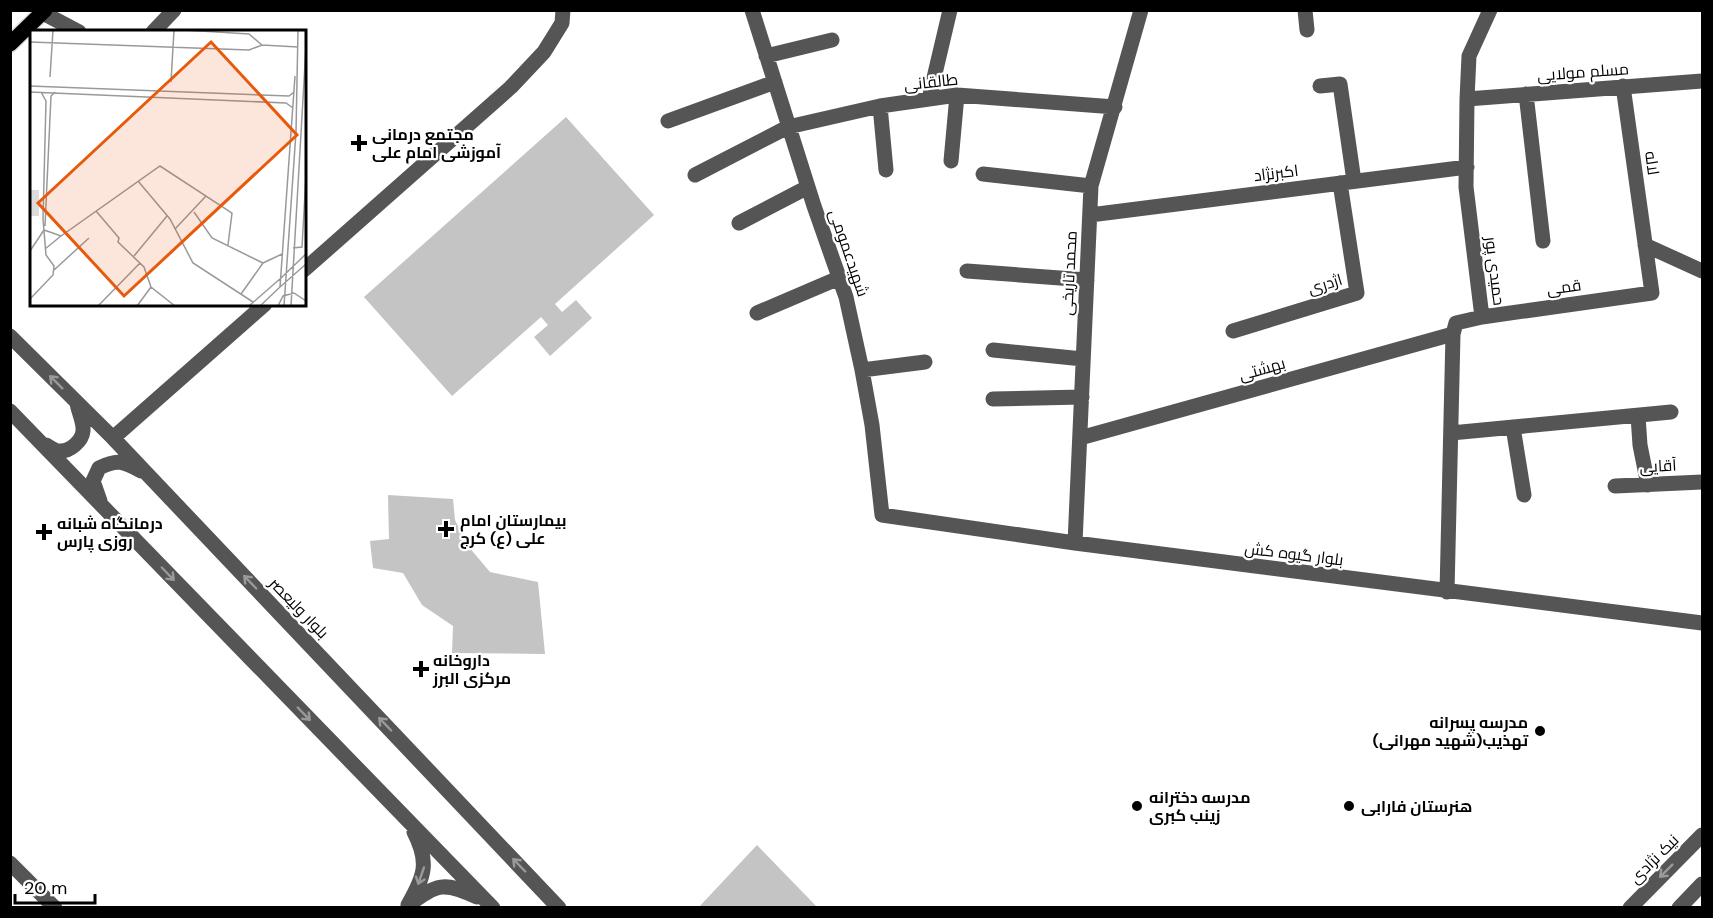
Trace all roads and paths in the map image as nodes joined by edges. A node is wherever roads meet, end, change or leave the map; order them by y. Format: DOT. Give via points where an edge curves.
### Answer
graph roads {
  1 [pos="174,10"];
  2 [pos="563,10"];
  3 [pos="752,10"];
  4 [pos="950,10"];
  5 [pos="1141,10"];
  6 [pos="1305,10"];
  7 [pos="1490,10"];
  8 [pos="44,12"];
  9 [pos="76,30"];
  10 [pos="155,30"];
  11 [pos="1307,30"];
  12 [pos="832,40"];
  13 [pos="10,44"];
  14 [pos="766,56"];
  15 [pos="1702,81"];
  16 [pos="775,82"];
  17 [pos="1320,86"];
  18 [pos="1623,86"];
  19 [pos="1526,94"];
  20 [pos="957,95"];
  21 [pos="929,99"];
  22 [pos="1467,99"];
  23 [pos="880,106"];
  24 [pos="1115,107"];
  25 [pos="668,121"];
  26 [pos="788,127"];
  27 [pos="951,161"];
  28 [pos="1467,167"];
  29 [pos="886,170"];
  30 [pos="983,174"];
  31 [pos="694,176"];
  32 [pos="1347,182"];
  33 [pos="1091,186"];
  34 [pos="807,187"];
  35 [pos="1090,215"];
  36 [pos="740,223"];
  37 [pos="1543,241"];
  38 [pos="1645,245"];
  39 [pos="306,268"];
  40 [pos="967,271"];
  41 [pos="1702,271"];
  42 [pos="839,278"];
  43 [pos="1087,280"];
  44 [pos="1652,293"];
  45 [pos="263,306"];
  46 [pos="757,313"];
  47 [pos="1482,316"];
  48 [pos="1233,331"];
  49 [pos="1453,334"];
  50 [pos="10,336"];
  51 [pos="993,350"];
  52 [pos="1083,359"];
  53 [pos="925,362"];
  54 [pos="862,370"];
  55 [pos="1082,397"];
  56 [pos="993,399"];
  57 [pos="76,402"];
  58 [pos="10,411"];
  59 [pos="1671,412"];
  60 [pos="1638,416"];
  61 [pos="1513,427"];
  62 [pos="1451,433"];
  63 [pos="113,438"];
  64 [pos="1080,438"];
  65 [pos="38,440"];
  66 [pos="148,475"];
  67 [pos="1702,482"];
  68 [pos="1648,485"];
  69 [pos="1616,486"];
  70 [pos="1524,495"];
  71 [pos="103,507"];
  72 [pos="882,515"];
  73 [pos="1075,543"];
  74 [pos="1447,592"];
  75 [pos="1702,623"];
  76 [pos="408,822"];
  77 [pos="1702,835"];
  78 [pos="10,862"];
  79 [pos="1702,884"];
  80 [pos="489,904"];
  81 [pos="406,906"];
  82 [pos="55,908"];
  83 [pos="559,908"];
  84 [pos="1630,908"];
  85 [pos="1679,908"];
  1 -- 10 [label="street"];
  2 -- 39 [label="street" via="562,23 544,52 511,87"];
  3 -- 14 [label="street, شهیدعمومی"];
  4 -- 21 [label="street"];
  5 -- 24 [label="street, محمد تاریخی"];
  6 -- 11 [label="street"];
  7 -- 22 [label="street, حمیدی پور" via="1469,56"];
  8 -- 9 [label="street"];
  8 -- 13 [label="main road"];
  12 -- 14 [label="street"];
  14 -- 16 [label="street, شهیدعمومی"];
  15 -- 18 [label="street, مسلم مولایی"];
  16 -- 25 [label="street"];
  16 -- 26 [label="street, شهیدعمومی"];
  17 -- 32 [label="street" via="1340,84"];
  18 -- 19 [label="street, مسلم مولایی"];
  18 -- 38 [label="street, لاله"];
  19 -- 22 [label="street, مسلم مولایی"];
  19 -- 37 [label="street"];
  20 -- 21 [label="street, طالقانی"];
  20 -- 24 [label="street, طالقانی"];
  20 -- 27 [label="street"];
  21 -- 23 [label="street, طالقانی"];
  22 -- 28 [label="street, حمیدی پور"];
  23 -- 26 [label="street, طالقانی"];
  23 -- 29 [label="street"];
  24 -- 33 [label="street, محمد تاریخی"];
  26 -- 31 [label="street, طالقانی"];
  26 -- 34 [label="street, شهیدعمومی"];
  28 -- 32 [label="street, اکبرنژاد"];
  28 -- 47 [label="street, حمیدی پور"];
  30 -- 33 [label="street"];
  32 -- 35 [label="street, اکبرنژاد"];
  32 -- 48 [label="street, اژدری" via="1357,293"];
  33 -- 35 [label="street, محمد تاریخی"];
  34 -- 36 [label="street"];
  34 -- 42 [label="street, شهیدعمومی"];
  35 -- 43 [label="street, محمد تاریخی"];
  38 -- 41 [label="street"];
  38 -- 44 [label="street, لاله"];
  40 -- 43 [label="street"];
  42 -- 46 [label="street"];
  42 -- 54 [label="street, شهیدعمومی"];
  43 -- 52 [label="street, محمد تاریخی"];
  44 -- 47 [label="street, قمی"];
  45 -- 63 [label="street"];
  47 -- 49 [label="street, حمیدی پور" via="1456,323"];
  49 -- 62 [label="street"];
  49 -- 64 [label="street, بهشتی"];
  57 -- 50 [label="street, بلوار ولیعصر, one-way"];
  51 -- 52 [label="street"];
  52 -- 55 [label="street, محمد تاریخی"];
  53 -- 54 [label="street"];
  54 -- 72 [label="street, شهیدعمومی"];
  55 -- 56 [label="street"];
  55 -- 64 [label="street, محمد تاریخی"];
  57 -- 63 [label="street, بلوار ولیعصر"];
  57 -- 65 [label="street" via="83,434 74,446 58,451"];
  58 -- 65 [label="street"];
  59 -- 60 [label="street"];
  60 -- 61 [label="street"];
  60 -- 68 [label="street"];
  61 -- 62 [label="street"];
  61 -- 70 [label="street"];
  62 -- 74 [label="street"];
  63 -- 66 [label="street, بلوار ولیعصر"];
  64 -- 73 [label="street, محمد تاریخی"];
  65 -- 71 [label="street"];
  66 -- 71 [label="street" via="128,463 114,461 99,468 93,482"];
  83 -- 66 [label="street, بلوار ولیعصر, one-way"];
  67 -- 68 [label="street, آقایی"];
  68 -- 69 [label="street, آقایی"];
  71 -- 76 [label="street, one-way"];
  72 -- 73 [label="street, بلوار گیوه کش"];
  73 -- 74 [label="street, بلوار گیوه کش"];
  74 -- 75 [label="street, بلوار گیوه کش"];
  76 -- 80 [label="street"];
  76 -- 81 [label="street, one-way" via="425,866"];
  77 -- 84 [label="street, نیک نژادی, one-way"];
  78 -- 82 [label="street"];
  79 -- 85 [label="street"];
  80 -- 81 [label="street" via="448,885 435,888"];
}
